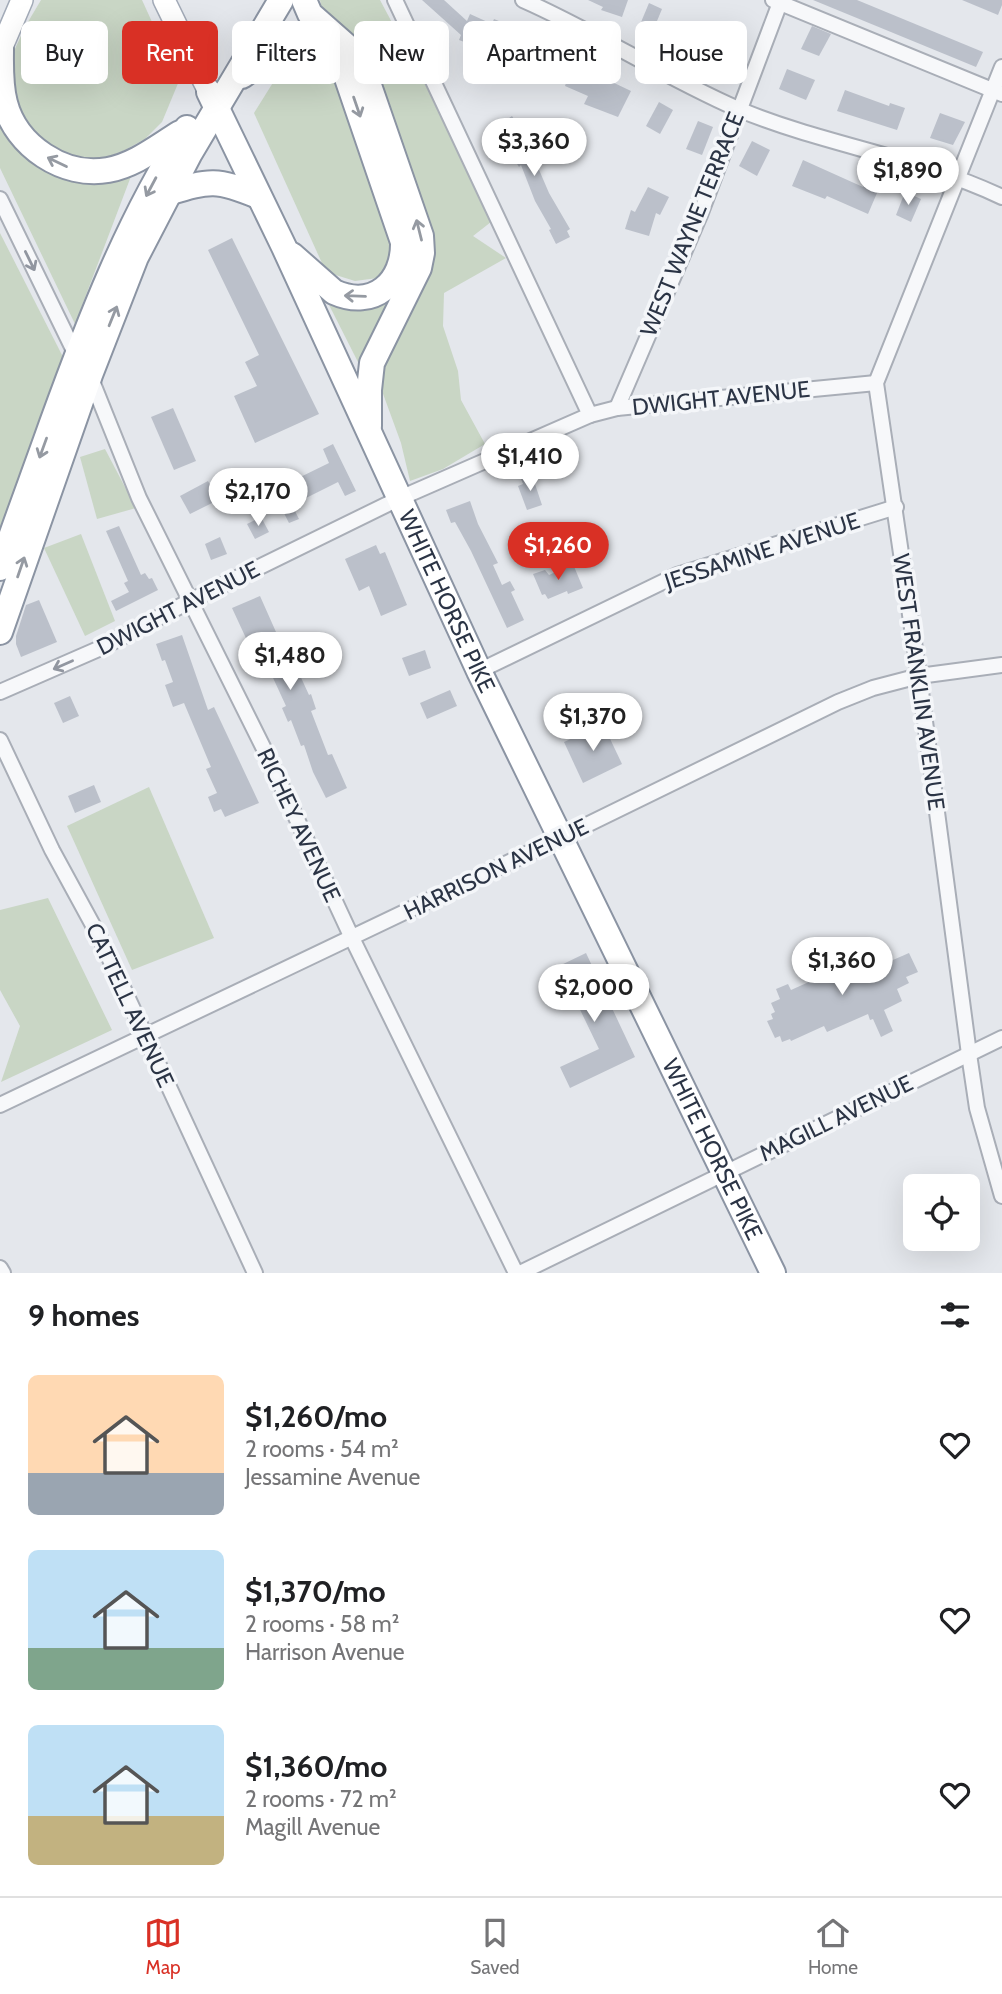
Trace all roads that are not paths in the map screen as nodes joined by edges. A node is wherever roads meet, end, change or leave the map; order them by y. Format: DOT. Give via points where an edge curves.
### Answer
graph roads {
  1 [pos="22,0"];
  2 [pos="164,0"];
  3 [pos="264,0"];
  4 [pos="281,0"];
  5 [pos="304,0"];
  6 [pos="395,0"];
  7 [pos="523,0"];
  8 [pos="778,1"];
  9 [pos="543,4"];
  10 [pos="269,21"];
  11 [pos="1,51"];
  12 [pos="1002,66"];
  13 [pos="340,68"];
  14 [pos="232,83"];
  15 [pos="997,92"];
  16 [pos="212,101"];
  17 [pos="738,109"];
  18 [pos="186,129"];
  19 [pos="957,179"];
  20 [pos="168,193"];
  21 [pos="258,196"];
  22 [pos="1002,197"];
  23 [pos="0,200"];
  24 [pos="284,247"];
  25 [pos="83,365"];
  26 [pos="876,383"];
  27 [pos="617,408"];
  28 [pos="590,415"];
  29 [pos="369,433"];
  30 [pos="398,499"];
  31 [pos="896,507"];
  32 [pos="0,568"];
  33 [pos="190,601"];
  34 [pos="0,632"];
  35 [pos="1002,665"];
  36 [pos="479,671"];
  37 [pos="919,676"];
  38 [pos="0,692"];
  39 [pos="0,740"];
  40 [pos="560,838"];
  41 [pos="352,938"];
  42 [pos="146,1036"];
  43 [pos="1002,1038"];
  44 [pos="969,1054"];
  45 [pos="0,1105"];
  46 [pos="723,1173"];
  47 [pos="1002,1196"];
  48 [pos="0,1268"];
  49 [pos="2,1273"];
  50 [pos="255,1273"];
  51 [pos="518,1273"];
  52 [pos="773,1273"];
  1 -- 11 [label="main road"];
  2 -- 16 [label="main road, WHITE HORSE PIKE"];
  3 -- 16 [label="highway"];
  4 -- 10 [label="highway"];
  29 -- 5 [label="highway, one-way" via="373,363 419,268 421,236 364,71 352,51 310,14"];
  6 -- 28 [label="street"];
  7 -- 9 [label="street"];
  8 -- 15 [label="street"];
  8 -- 17 [label="street, WEST WAYNE TERRACE"];
  9 -- 17 [label="street" via="647,65"];
  18 -- 11 [label="highway, one-way" via="125,165 93,171 65,167 39,153 11,119 2,88"];
  12 -- 15 [label="street"];
  13 -- 24 [label="highway, one-way" via="401,234 404,254 398,274 370,296 341,295 326,287"];
  14 -- 16 [label="highway"];
  15 -- 19 [label="street"];
  16 -- 18 [label="highway"];
  16 -- 20 [label="highway"];
  16 -- 21 [label="highway, WHITE HORSE PIKE"];
  17 -- 19 [label="street"];
  17 -- 27 [label="street, WEST WAYNE TERRACE" via="700,215"];
  18 -- 25 [label="highway, one-way" via="135,217"];
  19 -- 22 [label="street"];
  19 -- 26 [label="street"];
  20 -- 21 [label="highway" via="208,182"];
  25 -- 20 [label="highway, one-way"];
  21 -- 24 [label="highway, WHITE HORSE PIKE"];
  23 -- 25 [label="street, RICHEY AVENUE, one-way"];
  24 -- 29 [label="highway, WHITE HORSE PIKE"];
  25 -- 32 [label="highway, one-way" via="66,384"];
  25 -- 33 [label="street, RICHEY AVENUE" via="139,498"];
  34 -- 25 [label="highway, one-way"];
  26 -- 27 [label="street, DWIGHT AVENUE"];
  26 -- 31 [label="street, WEST FRANKLIN AVENUE"];
  27 -- 28 [label="street, DWIGHT AVENUE"];
  28 -- 30 [label="street, DWIGHT AVENUE"];
  29 -- 30 [label="highway, WHITE HORSE PIKE"];
  30 -- 33 [label="street, DWIGHT AVENUE"];
  30 -- 36 [label="highway, WHITE HORSE PIKE"];
  31 -- 36 [label="street, JESSAMINE AVENUE" via="677,575"];
  31 -- 37 [label="street, WEST FRANKLIN AVENUE"];
  33 -- 38 [label="street, DWIGHT AVENUE, one-way" via="103,647"];
  33 -- 41 [label="street, RICHEY AVENUE"];
  35 -- 37 [label="street, HARRISON AVENUE"];
  36 -- 40 [label="highway, WHITE HORSE PIKE"];
  37 -- 40 [label="street, HARRISON AVENUE" via="838,702"];
  37 -- 44 [label="street, WEST FRANKLIN AVENUE"];
  39 -- 42 [label="street, CATTELL AVENUE"];
  40 -- 41 [label="street, HARRISON AVENUE"];
  40 -- 46 [label="highway, WHITE HORSE PIKE"];
  41 -- 42 [label="street, HARRISON AVENUE"];
  41 -- 51 [label="street, RICHEY AVENUE"];
  42 -- 45 [label="street, HARRISON AVENUE"];
  42 -- 50 [label="street, CATTELL AVENUE"];
  43 -- 44 [label="street, MAGILL AVENUE"];
  44 -- 46 [label="street, MAGILL AVENUE"];
  44 -- 47 [label="street, WEST FRANKLIN AVENUE" via="977,1108"];
  46 -- 51 [label="street, MAGILL AVENUE"];
  46 -- 52 [label="highway, WHITE HORSE PIKE"];
  48 -- 49 [label="street"];
}
